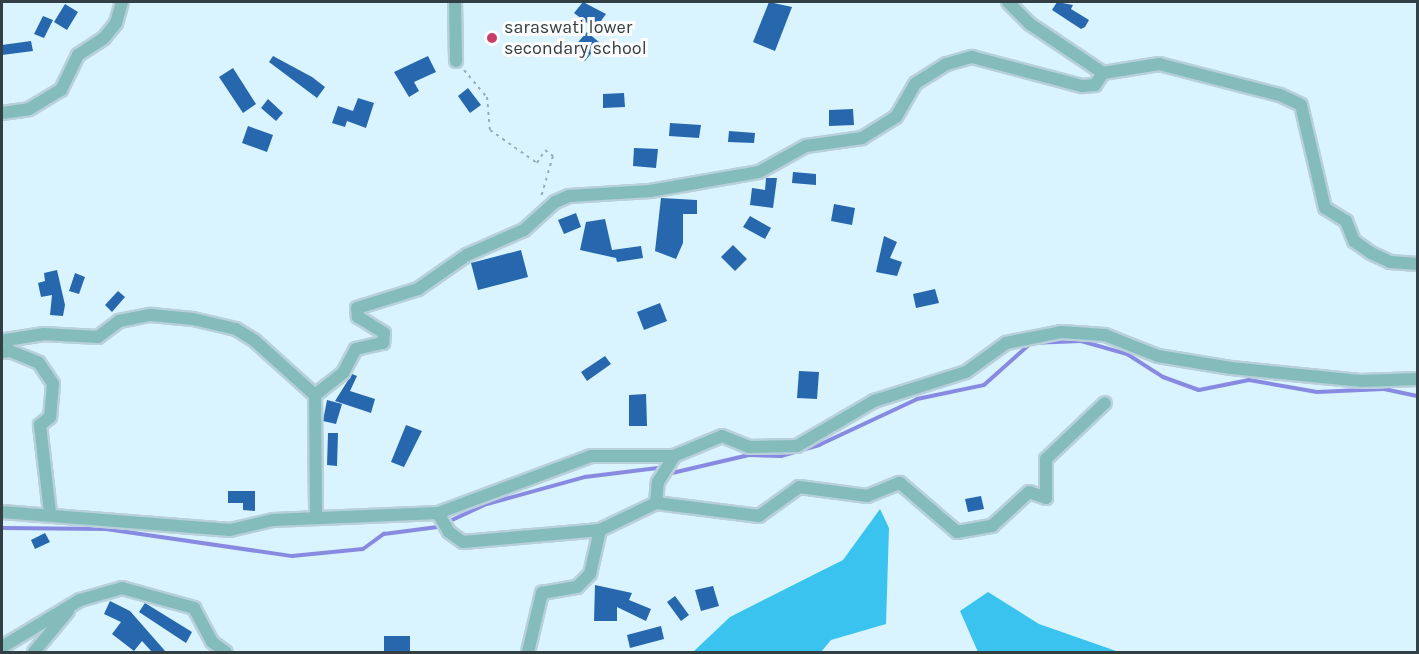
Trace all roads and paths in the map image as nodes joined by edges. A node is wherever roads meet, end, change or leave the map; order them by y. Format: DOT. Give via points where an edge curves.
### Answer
graph roads {
  1 [pos="122,2"];
  2 [pos="455,2"];
  3 [pos="1008,2"];
  4 [pos="456,61"];
  5 [pos="1103,73"];
  6 [pos="2,113"];
  7 [pos="536,215"];
  8 [pos="1418,264"];
  9 [pos="6,340"];
  10 [pos="2,352"];
  11 [pos="1418,379"];
  12 [pos="315,394"];
  13 [pos="1106,402"];
  14 [pos="674,456"];
  15 [pos="656,503"];
  16 [pos="2,513"];
  17 [pos="50,513"];
  18 [pos="438,513"];
  19 [pos="316,517"];
  20 [pos="600,530"];
  21 [pos="80,600"];
  22 [pos="2,647"];
  23 [pos="34,652"];
  24 [pos="226,652"];
  25 [pos="528,652"];
  1 -- 6 [label="street" via="116,23 104,38 78,54 62,90 29,109"];
  2 -- 4 [label="street"];
  3 -- 5 [label="street" via="1030,24"];
  4 -- 7 [label="path" via="486,97 490,130 537,163 545,150 553,156"];
  5 -- 7 [label="street" via="1095,84 1082,86 972,57 947,64 916,83 905,108 862,138 806,147 759,172 650,191 569,196"];
  5 -- 8 [label="street" via="1159,64 1280,95 1301,105 1325,208 1346,221 1354,241 1371,253 1390,262"];
  7 -- 12 [label="street" via="524,230 467,255 417,289 357,308 358,317 384,333 383,343 356,349 343,373"];
  9 -- 12 [label="street" via="43,334 98,337 119,321 151,315 193,319 236,329"];
  10 -- 17 [label="street" via="10,351 39,363 53,384 50,417 40,425"];
  11 -- 14 [label="street" via="1362,381 1231,368 1158,356 1105,334 1061,332 1006,343 966,372 874,401 797,446 749,447 722,436"];
  12 -- 19 [label="street"];
  13 -- 15 [label="street" via="1046,459 1046,498 1029,492 992,526 957,532 900,483 867,496 799,487 759,516"];
  14 -- 15 [label="street" via="658,482"];
  14 -- 18 [label="street" via="591,456"];
  15 -- 20 [label="street"];
  16 -- 17 [label="street"];
  17 -- 19 [label="street" via="230,530 273,520"];
  18 -- 19 [label="street"];
  18 -- 20 [label="street" via="449,532 463,542"];
  20 -- 25 [label="street" via="590,574 577,587 542,593"];
  21 -- 22 [label="street"];
  21 -- 23 [label="street"];
  21 -- 24 [label="street" via="122,588 169,598 194,608 212,642"];
}
